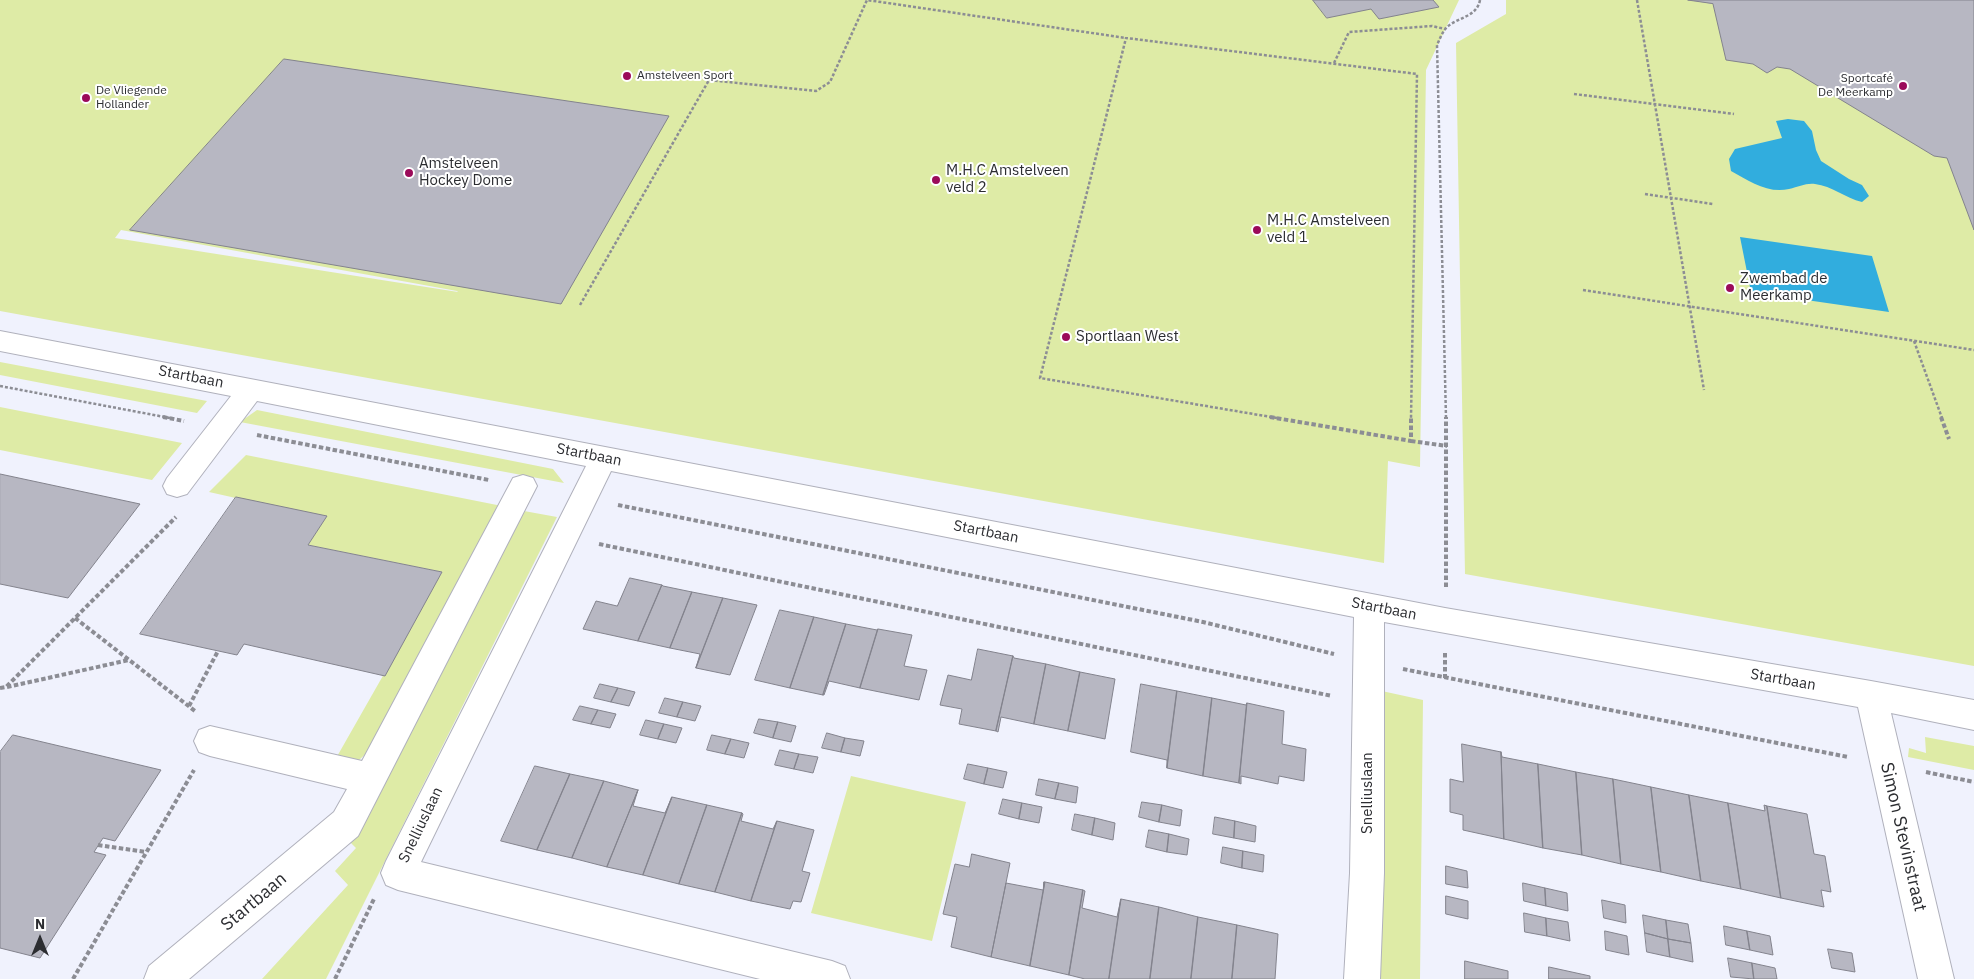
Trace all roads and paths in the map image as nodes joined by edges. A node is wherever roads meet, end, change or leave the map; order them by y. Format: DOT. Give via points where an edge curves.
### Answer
graph roads {
  1 [pos="1480,0"];
  2 [pos="1637,0"];
  3 [pos="1445,28"];
  4 [pos="1126,38"];
  5 [pos="1334,62"];
  6 [pos="1574,94"];
  7 [pos="1655,103"];
  8 [pos="1734,114"];
  9 [pos="1645,194"];
  10 [pos="1671,197"];
  11 [pos="1713,204"];
  12 [pos="1583,290"];
  13 [pos="580,305"];
  14 [pos="1690,306"];
  15 [pos="0,341"];
  16 [pos="1914,341"];
  17 [pos="1974,350"];
  18 [pos="0,386"];
  19 [pos="252,389"];
  20 [pos="1704,390"];
  21 [pos="221,428"];
  22 [pos="1949,439"];
  23 [pos="1411,441"];
  24 [pos="1447,446"];
  25 [pos="604,457"];
  26 [pos="523,486"];
  27 [pos="180,498"];
  28 [pos="583,498"];
  29 [pos="564,536"];
  30 [pos="1369,606"];
  31 [pos="75,618"];
  32 [pos="1445,621"];
  33 [pos="218,651"];
  34 [pos="129,660"];
  35 [pos="1368,662"];
  36 [pos="6,687"];
  37 [pos="0,688"];
  38 [pos="1871,695"];
  39 [pos="1368,703"];
  40 [pos="189,706"];
  41 [pos="1974,715"];
  42 [pos="210,741"];
  43 [pos="1886,764"];
  44 [pos="369,778"];
  45 [pos="1974,782"];
  46 [pos="98,845"];
  47 [pos="146,852"];
  48 [pos="398,873"];
  49 [pos="73,979"];
  50 [pos="162,979"];
  51 [pos="335,979"];
  52 [pos="832,979"];
  53 [pos="1362,979"];
  54 [pos="1936,979"];
  1 -- 3 [label="path" via="1476,10"];
  2 -- 7 [label="path"];
  3 -- 5 [label="path" via="1432,26 1349,32"];
  3 -- 24 [label="path" via="1437,45"];
  4 -- 5 [label="path"];
  4 -- 13 [label="path" via="867,0 830,82 816,91 709,80"];
  4 -- 23 [label="path" via="1040,378"];
  5 -- 23 [label="path" via="1417,74"];
  6 -- 7 [label="path"];
  7 -- 8 [label="path"];
  7 -- 10 [label="path"];
  9 -- 10 [label="path"];
  10 -- 11 [label="path"];
  10 -- 14 [label="path"];
  12 -- 14 [label="path"];
  14 -- 16 [label="path"];
  14 -- 20 [label="path"];
  15 -- 19 [label="street, Startbaan"];
  16 -- 17 [label="path"];
  16 -- 22 [label="path"];
  18 -- 21 [label="path"];
  19 -- 21 [label="street"];
  19 -- 25 [label="street, Startbaan"];
  21 -- 26 [label="path"];
  21 -- 27 [label="street"];
  23 -- 24 [label="path"];
  24 -- 32 [label="path"];
  25 -- 28 [label="street, Snelliuslaan"];
  25 -- 30 [label="street, Startbaan"];
  26 -- 44 [label="street"];
  27 -- 31 [label="path"];
  28 -- 29 [label="street, Snelliuslaan"];
  28 -- 35 [label="path" via="1203,622"];
  29 -- 39 [label="path"];
  29 -- 48 [label="street, Snelliuslaan"];
  30 -- 32 [label="street, Startbaan"];
  30 -- 35 [label="street, Snelliuslaan"];
  31 -- 34 [label="path"];
  31 -- 36 [label="path"];
  32 -- 38 [label="street, Startbaan"];
  33 -- 40 [label="path"];
  34 -- 36 [label="path"];
  34 -- 40 [label="path"];
  35 -- 39 [label="street, Snelliuslaan"];
  35 -- 43 [label="path"];
  36 -- 37 [label="path"];
  38 -- 41 [label="street, Startbaan"];
  38 -- 43 [label="street, Simon Stevinstraat"];
  39 -- 53 [label="street, Snelliuslaan" via="1367,873"];
  40 -- 42 [label="path" via="200,714"];
  42 -- 44 [label="street"];
  42 -- 47 [label="path"];
  43 -- 45 [label="path"];
  43 -- 54 [label="street, Simon Stevinstraat"];
  44 -- 50 [label="street, Startbaan" via="346,824"];
  46 -- 47 [label="path"];
  47 -- 49 [label="path"];
  48 -- 51 [label="path" via="379,888"];
  48 -- 52 [label="street, Snelliuslaan"];
}
